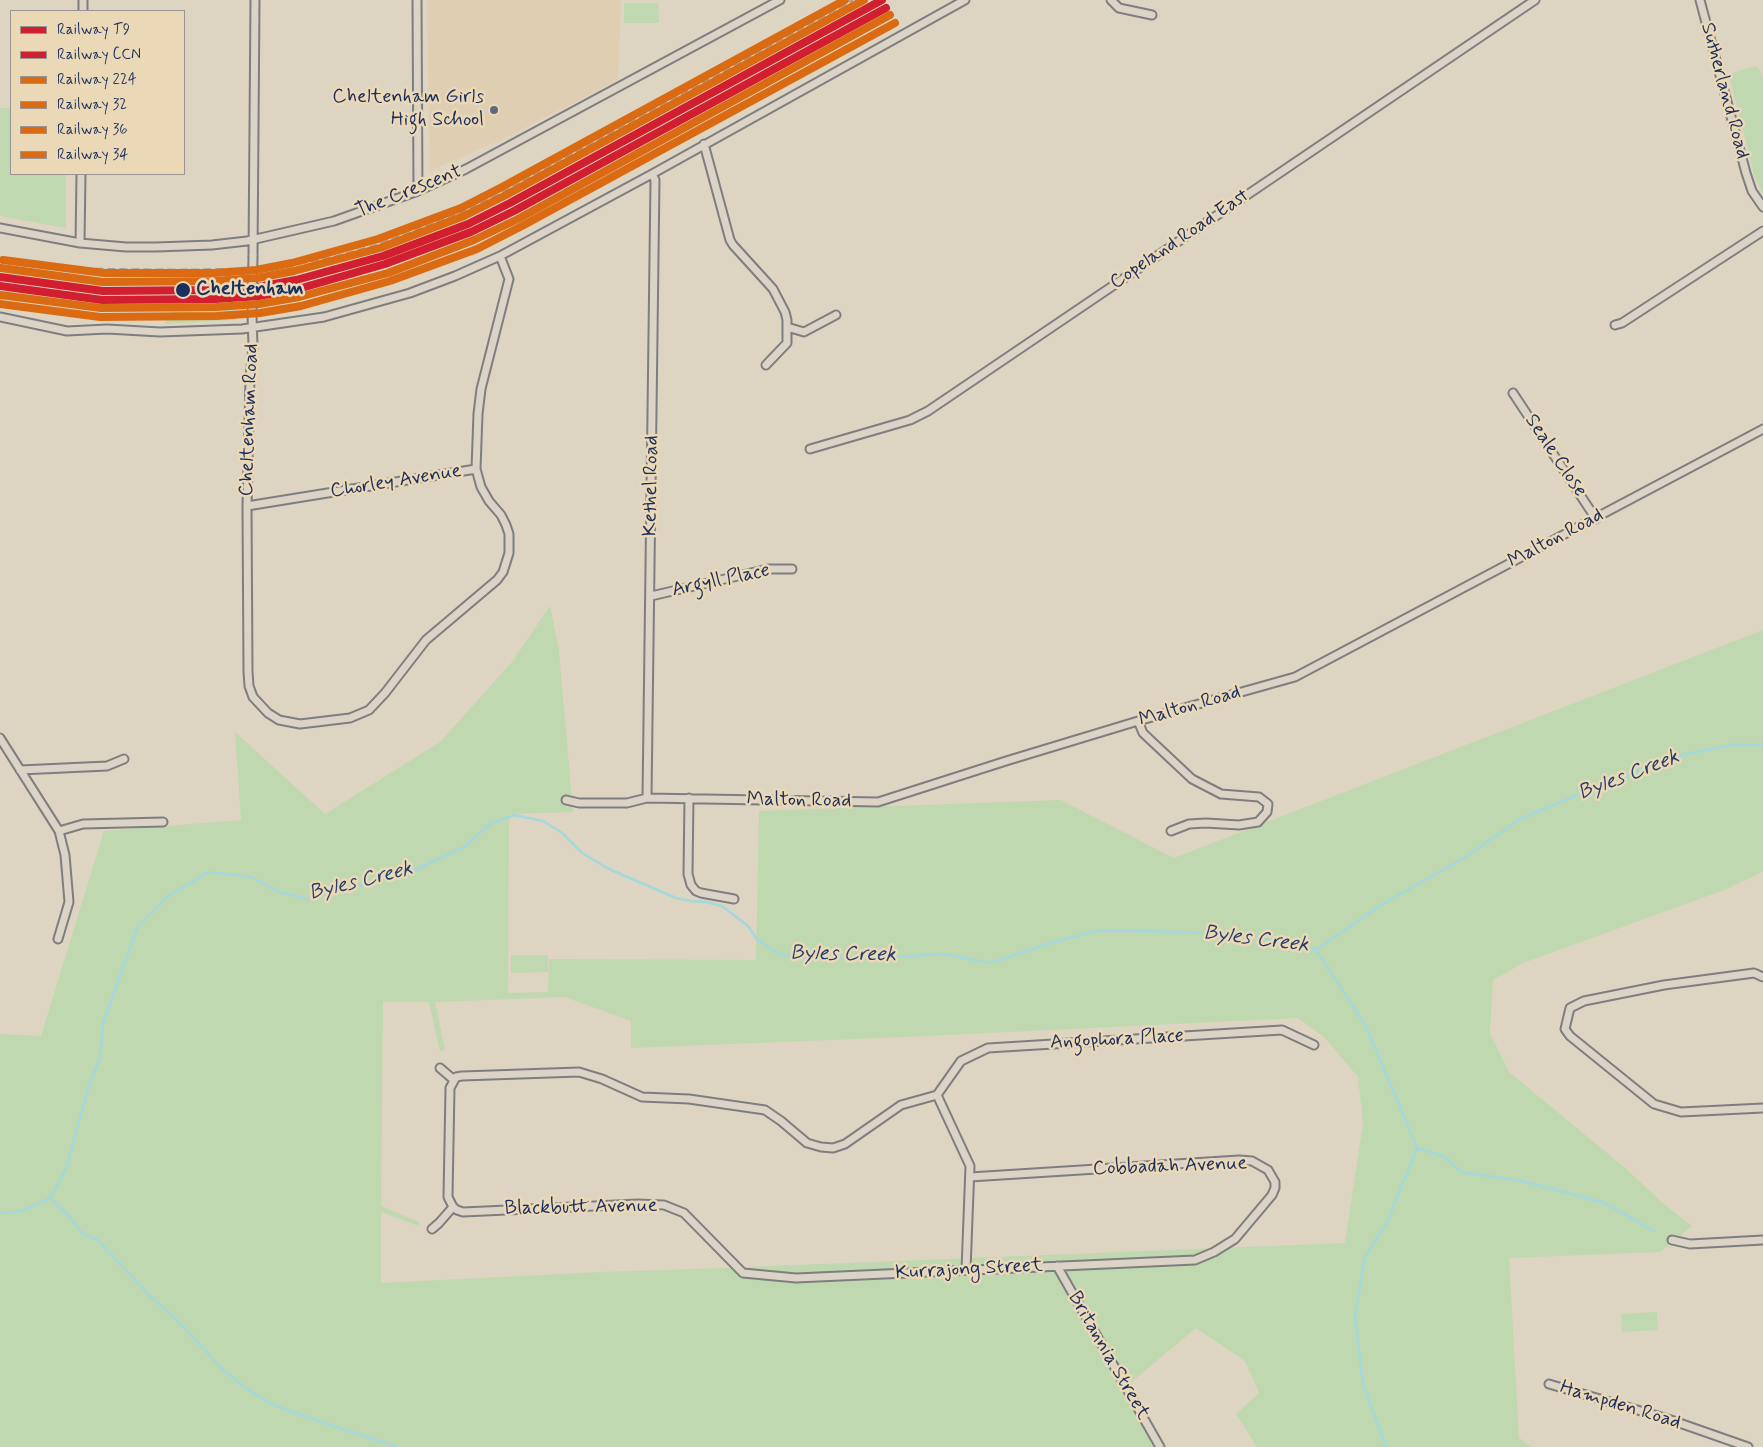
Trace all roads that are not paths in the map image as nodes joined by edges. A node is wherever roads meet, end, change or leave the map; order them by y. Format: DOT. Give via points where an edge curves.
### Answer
graph roads {
  1 [pos="255,0"];
  2 [pos="417,0"];
  3 [pos="780,0"];
  4 [pos="965,0"];
  5 [pos="1111,0"];
  6 [pos="1535,0"];
  7 [pos="1700,0"];
  8 [pos="1152,14"];
  9 [pos="704,144"];
  10 [pos="652,174"];
  11 [pos="81,175"];
  12 [pos="418,191"];
  13 [pos="1763,207"];
  14 [pos="0,228"];
  15 [pos="1763,231"];
  16 [pos="253,240"];
  17 [pos="80,243"];
  18 [pos="500,256"];
  19 [pos="836,315"];
  20 [pos="0,316"];
  21 [pos="1615,325"];
  22 [pos="787,327"];
  23 [pos="252,328"];
  24 [pos="766,364"];
  25 [pos="1513,393"];
  26 [pos="1763,430"];
  27 [pos="810,450"];
  28 [pos="476,469"];
  29 [pos="247,506"];
  30 [pos="1596,519"];
  31 [pos="792,569"];
  32 [pos="651,596"];
  33 [pos="1138,721"];
  34 [pos="0,738"];
  35 [pos="124,759"];
  36 [pos="20,770"];
  37 [pos="647,798"];
  38 [pos="689,798"];
  39 [pos="566,800"];
  40 [pos="163,822"];
  41 [pos="60,831"];
  42 [pos="1172,831"];
  43 [pos="734,899"];
  44 [pos="58,939"];
  45 [pos="1763,976"];
  46 [pos="1314,1045"];
  47 [pos="440,1068"];
  48 [pos="454,1080"];
  49 [pos="937,1095"];
  50 [pos="1763,1108"];
  51 [pos="970,1177"];
  52 [pos="453,1207"];
  53 [pos="432,1229"];
  54 [pos="1672,1240"];
  55 [pos="1763,1240"];
  56 [pos="1195,1260"];
  57 [pos="1057,1266"];
  58 [pos="966,1270"];
  59 [pos="743,1273"];
  60 [pos="1549,1384"];
  61 [pos="1160,1447"];
  62 [pos="1748,1447"];
  1 -- 16 [label="street, Cheltenham Road"];
  2 -- 12 [label="street"];
  3 -- 12 [label="street, The Crescent" via="514,144"];
  4 -- 9 [label="street"];
  5 -- 8 [label="street" via="1119,8"];
  6 -- 27 [label="street, Copeland Road East" via="928,411 910,420"];
  7 -- 13 [label="street, Sutherland Road" via="1746,173 1752,191"];
  9 -- 10 [label="street"];
  9 -- 22 [label="street" via="730,240 778,295"];
  10 -- 18 [label="street"];
  10 -- 32 [label="street, Kethel Road"];
  11 -- 17 [label="street"];
  12 -- 16 [label="street, The Crescent" via="334,221"];
  14 -- 17 [label="street, The Crescent"];
  15 -- 21 [label="street"];
  16 -- 17 [label="street, The Crescent" via="156,247"];
  16 -- 23 [label="street, Cheltenham Road, bridge"];
  18 -- 23 [label="street" via="446,280 367,306 324,317"];
  18 -- 28 [label="street, Chorley Avenue" via="509,279 481,390"];
  19 -- 22 [label="street" via="804,332"];
  20 -- 23 [label="street" via="67,331 160,332"];
  22 -- 24 [label="street" via="786,345"];
  23 -- 29 [label="street, Cheltenham Road"];
  25 -- 30 [label="street, Seale Close"];
  26 -- 30 [label="street, Malton Road"];
  28 -- 29 [label="street, Chorley Avenue"];
  28 -- 29 [label="street, Cheltenham Road" via="481,487 501,515 509,534 503,572 498,580 426,640 378,702 360,715 338,720 300,724 279,720 254,697 249,680"];
  30 -- 33 [label="street, Malton Road" via="1295,677"];
  31 -- 32 [label="street, Argyll Place" via="768,569"];
  32 -- 37 [label="street, Kethel Road"];
  33 -- 38 [label="street, Malton Road" via="878,802"];
  33 -- 42 [label="street" via="1144,733 1192,779 1221,794 1259,798 1268,804 1267,812 1258,822 1190,824"];
  34 -- 36 [label="street"];
  35 -- 36 [label="street" via="107,766"];
  36 -- 41 [label="street"];
  37 -- 38 [label="street, Malton Road"];
  37 -- 39 [label="street, Malton Road" via="627,803"];
  38 -- 43 [label="street" via="688,874 691,885 701,893"];
  40 -- 41 [label="street" via="83,824"];
  41 -- 44 [label="street" via="66,855 69,902"];
  45 -- 50 [label="street" via="1754,973 1673,984 1584,1001 1570,1008 1565,1028 1570,1036 1654,1104 1681,1112"];
  46 -- 49 [label="street, Angophora Place" via="1282,1030 988,1048 961,1061"];
  47 -- 48 [label="street"];
  48 -- 49 [label="street" via="479,1074 579,1072 642,1097 689,1099 764,1110 807,1143 833,1148 845,1144 900,1105"];
  48 -- 52 [label="street" via="450,1088 448,1197"];
  49 -- 51 [label="street" via="970,1166"];
  51 -- 56 [label="street, Cobbadah Avenue" via="1239,1160 1252,1161 1268,1170 1275,1188 1244,1230 1214,1252"];
  51 -- 58 [label="street"];
  52 -- 53 [label="street"];
  52 -- 59 [label="street, Blackbutt Avenue" via="463,1212 664,1205 690,1218"];
  54 -- 55 [label="street" via="1690,1244"];
  56 -- 57 [label="street, Kurrajong Street"];
  57 -- 58 [label="street, Kurrajong Street"];
  57 -- 61 [label="street, Britannia Street"];
  58 -- 59 [label="street, Kurrajong Street" via="796,1278"];
  60 -- 62 [label="street, Hampden Road"];
}
